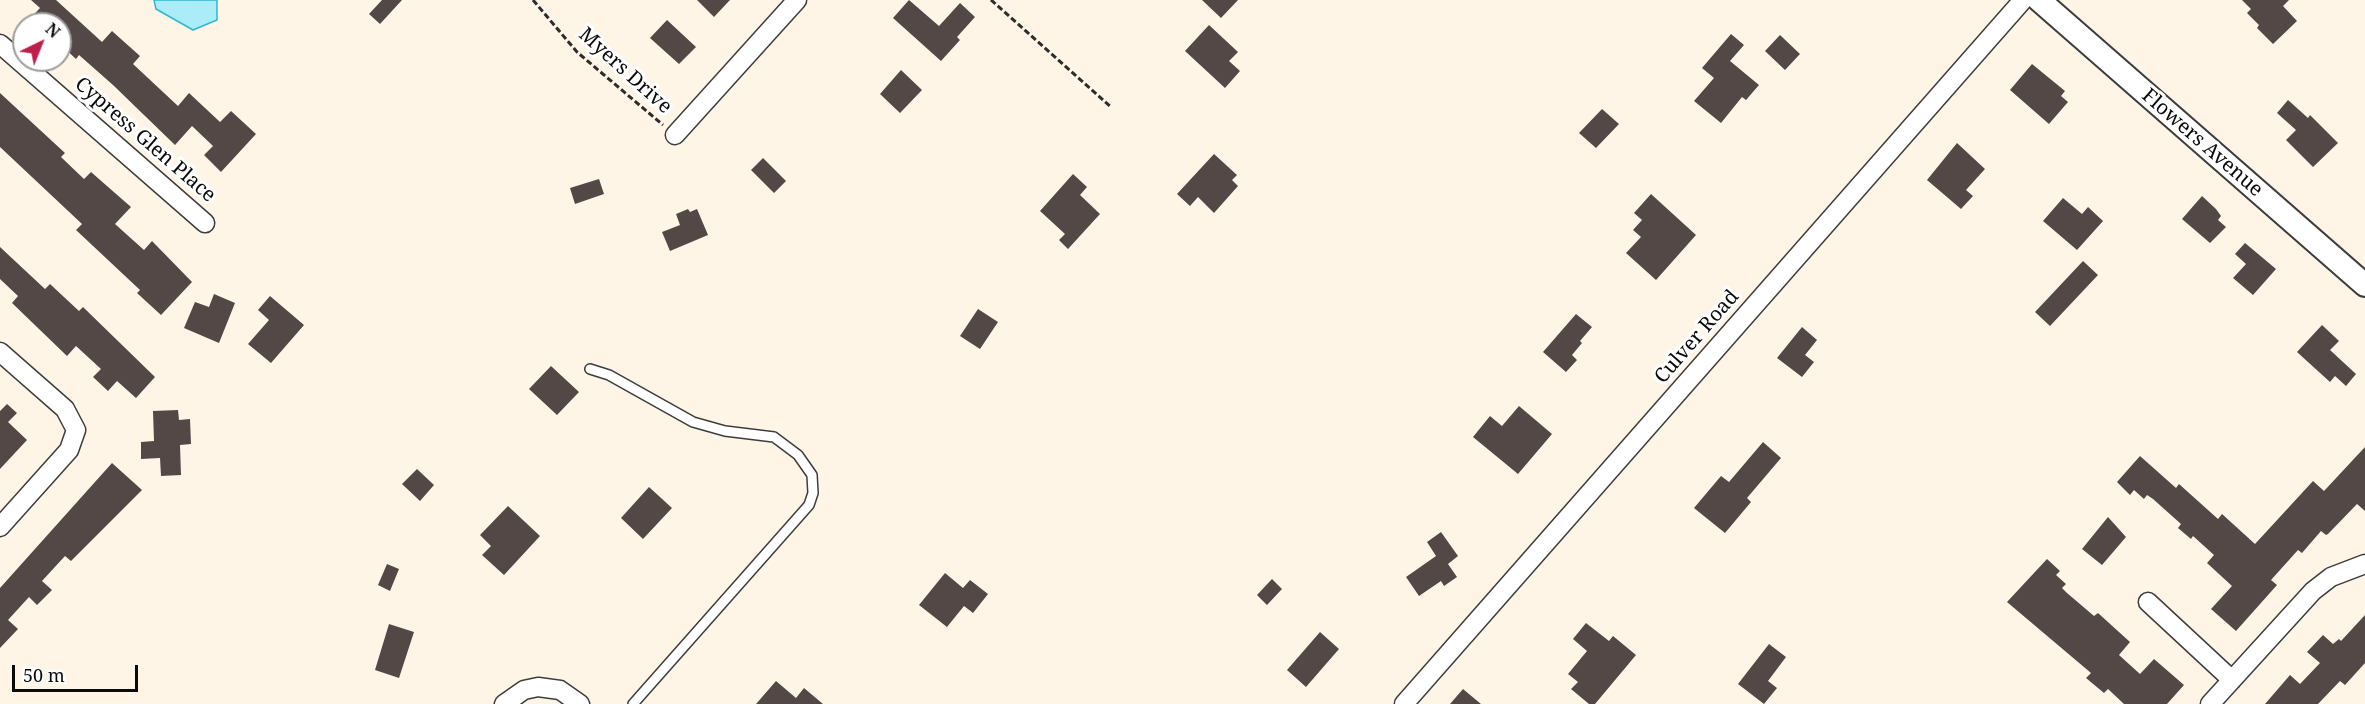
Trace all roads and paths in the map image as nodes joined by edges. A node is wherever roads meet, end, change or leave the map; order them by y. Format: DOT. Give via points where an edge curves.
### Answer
graph roads {
  1 [pos="533,0"];
  2 [pos="797,0"];
  3 [pos="992,0"];
  4 [pos="2023,0"];
  5 [pos="2039,0"];
  6 [pos="0,44"];
  7 [pos="1111,107"];
  8 [pos="675,135"];
  9 [pos="205,223"];
  10 [pos="2365,285"];
  11 [pos="0,352"];
  12 [pos="590,369"];
  13 [pos="0,528"];
  14 [pos="2365,564"];
  15 [pos="2148,602"];
  16 [pos="2232,680"];
  17 [pos="504,704"];
  18 [pos="580,704"];
  19 [pos="633,704"];
  20 [pos="1404,704"];
  21 [pos="2210,704"];
  1 -- 8 [label="path, Myers Drive" via="577,52"];
  2 -- 8 [label="street"];
  3 -- 7 [label="path"];
  4 -- 20 [label="street, Culver Road"];
  5 -- 10 [label="street, Flowers Avenue"];
  6 -- 9 [label="street, Cypress Glen Place"];
  11 -- 13 [label="street" via="65,409 76,430 69,450"];
  12 -- 19 [label="lane" via="609,375 693,422 725,431 774,437 798,454 812,475 809,506"];
  14 -- 16 [label="street" via="2331,577 2313,591"];
  15 -- 16 [label="street"];
  16 -- 21 [label="street"];
  17 -- 18 [label="street" via="524,690 538,687 560,690"];
}
